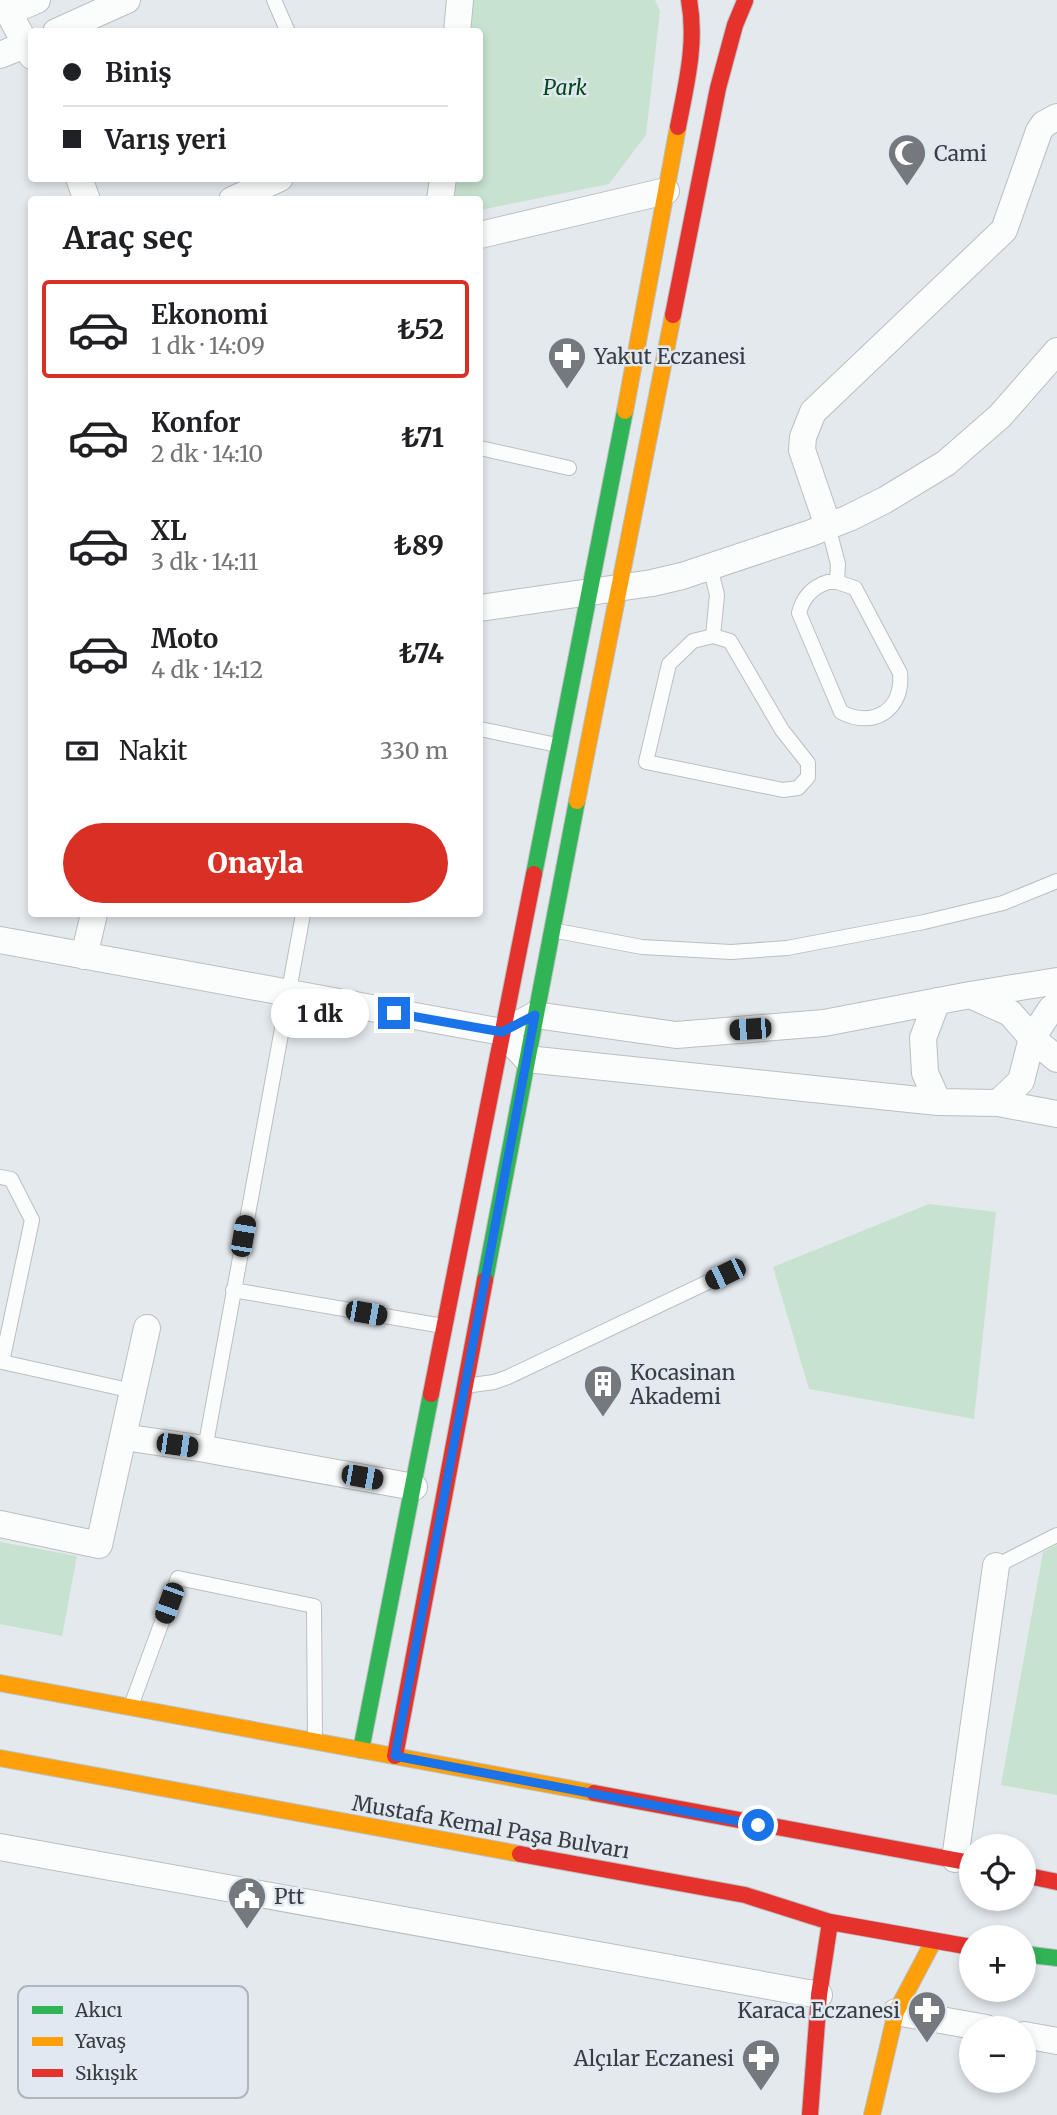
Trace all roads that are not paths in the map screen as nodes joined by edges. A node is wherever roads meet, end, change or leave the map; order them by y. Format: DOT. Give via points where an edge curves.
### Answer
graph roads {
  1 [pos="37,0"];
  2 [pos="127,0"];
  3 [pos="274,0"];
  4 [pos="460,0"];
  5 [pos="745,0"];
  6 [pos="697,1"];
  7 [pos="6,6"];
  8 [pos="726,8"];
  9 [pos="65,28"];
  10 [pos="286,28"];
  11 [pos="457,28"];
  12 [pos="28,44"];
  13 [pos="28,48"];
  14 [pos="0,55"];
  15 [pos="1057,117"];
  16 [pos="271,182"];
  17 [pos="666,191"];
  18 [pos="241,196"];
  19 [pos="483,234"];
  20 [pos="1057,351"];
  21 [pos="483,450"];
  22 [pos="569,468"];
  23 [pos="828,526"];
  24 [pos="710,566"];
  25 [pos="837,582"];
  26 [pos="618,589"];
  27 [pos="588,591"];
  28 [pos="483,608"];
  29 [pos="713,636"];
  30 [pos="483,730"];
  31 [pos="558,745"];
  32 [pos="1057,881"];
  33 [pos="93,917"];
  34 [pos="302,917"];
  35 [pos="552,930"];
  36 [pos="0,940"];
  37 [pos="84,956"];
  38 [pos="1057,981"];
  39 [pos="287,993"];
  40 [pos="970,995"];
  41 [pos="937,1001"];
  42 [pos="1057,1004"];
  43 [pos="535,1015"];
  44 [pos="502,1032"];
  45 [pos="1032,1038"];
  46 [pos="527,1059"];
  47 [pos="1057,1059"];
  48 [pos="938,1102"];
  49 [pos="998,1103"];
  50 [pos="1057,1114"];
  51 [pos="0,1177"];
  52 [pos="725,1274"];
  53 [pos="233,1290"];
  54 [pos="6,1316"];
  55 [pos="446,1326"];
  56 [pos="147,1328"];
  57 [pos="464,1386"];
  58 [pos="133,1391"];
  59 [pos="123,1437"];
  60 [pos="205,1449"];
  61 [pos="414,1487"];
  62 [pos="0,1524"];
  63 [pos="1057,1535"];
  64 [pos="996,1566"];
  65 [pos="0,1683"];
  66 [pos="131,1706"];
  67 [pos="315,1741"];
  68 [pos="361,1750"];
  69 [pos="395,1756"];
  70 [pos="0,1758"];
  71 [pos="966,1834"];
  72 [pos="0,1847"];
  73 [pos="959,1860"];
  74 [pos="1036,1878"];
  75 [pos="1057,1882"];
  76 [pos="830,1922"];
  77 [pos="933,1942"];
  78 [pos="959,1945"];
  79 [pos="1036,1955"];
  80 [pos="1057,1958"];
  81 [pos="819,1995"];
  82 [pos="896,2012"];
  83 [pos="959,2023"];
  84 [pos="1036,2037"];
  85 [pos="1057,2041"];
  86 [pos="810,2115"];
  87 [pos="872,2115"];
  1 -- 7 [label="street"];
  2 -- 9 [label="street"];
  3 -- 10 [label="lane"];
  4 -- 11 [label="street"];
  5 -- 8 [label="street"];
  5 -- 26 [label="street" via="718,88"];
  6 -- 17 [label="street"];
  7 -- 12 [label="street"];
  13 -- 14 [label="street"];
  15 -- 23 [label="street" via="1039,131 1004,230 813,412 802,450"];
  16 -- 18 [label="street"];
  17 -- 19 [label="street"];
  17 -- 27 [label="street"];
  20 -- 23 [label="street" via="1000,416 946,463 885,500"];
  21 -- 22 [label="lane"];
  23 -- 24 [label="street"];
  23 -- 25 [label="lane" via="838,564"];
  24 -- 26 [label="street"];
  24 -- 29 [label="lane" via="717,595"];
  25 -- 25 [label="lane" via="812,590 799,613 841,712 870,719 895,702 900,673 855,588"];
  26 -- 27 [label="street"];
  26 -- 35 [label="street"];
  27 -- 28 [label="street"];
  27 -- 31 [label="street"];
  29 -- 29 [label="lane" via="693,641 669,664 646,762 783,790 798,788 808,777 808,763 782,730 730,641"];
  30 -- 31 [label="lane"];
  31 -- 44 [label="street"];
  32 -- 35 [label="lane" via="1003,903 787,948 731,952 642,947"];
  33 -- 37 [label="street"];
  34 -- 39 [label="lane"];
  35 -- 43 [label="street"];
  36 -- 37 [label="street"];
  37 -- 39 [label="street"];
  38 -- 40 [label="street"];
  39 -- 44 [label="street"];
  39 -- 53 [label="lane"];
  40 -- 41 [label="street"];
  40 -- 45 [label="street" via="1010,1013"];
  41 -- 43 [label="street" via="824,1023 676,1035"];
  41 -- 48 [label="street" via="923,1038 925,1073"];
  42 -- 45 [label="street"];
  43 -- 44 [label="street"];
  43 -- 46 [label="street"];
  44 -- 46 [label="street"];
  44 -- 55 [label="street"];
  45 -- 47 [label="street"];
  45 -- 49 [label="street" via="1021,1081"];
  46 -- 48 [label="street"];
  46 -- 57 [label="street"];
  48 -- 49 [label="street"];
  49 -- 50 [label="street"];
  51 -- 54 [label="lane" via="11,1179 32,1220"];
  52 -- 57 [label="lane" via="508,1377"];
  53 -- 55 [label="lane"];
  53 -- 60 [label="lane"];
  54 -- 58 [label="lane" via="2,1362"];
  55 -- 61 [label="street"];
  56 -- 58 [label="street"];
  57 -- 69 [label="street"];
  58 -- 59 [label="street"];
  59 -- 60 [label="street"];
  59 -- 62 [label="street" via="99,1545"];
  60 -- 61 [label="street"];
  61 -- 68 [label="street"];
  63 -- 64 [label="lane"];
  64 -- 71 [label="street"];
  65 -- 66 [label="street"];
  66 -- 67 [label="street"];
  66 -- 67 [label="lane" via="178,1578 314,1606"];
  67 -- 68 [label="street"];
  68 -- 69 [label="street"];
  69 -- 73 [label="street"];
  70 -- 76 [label="street, Mustafa Kemal Paşa Bulvarı" via="745,1895"];
  72 -- 81 [label="street"];
  74 -- 75 [label="street"];
  76 -- 77 [label="street, Mustafa Kemal Paşa Bulvarı"];
  76 -- 81 [label="street"];
  77 -- 78 [label="street, Mustafa Kemal Paşa Bulvarı"];
  77 -- 82 [label="street"];
  79 -- 80 [label="street"];
  81 -- 86 [label="street"];
  82 -- 83 [label="street"];
  82 -- 87 [label="street"];
  84 -- 85 [label="street"];
}
